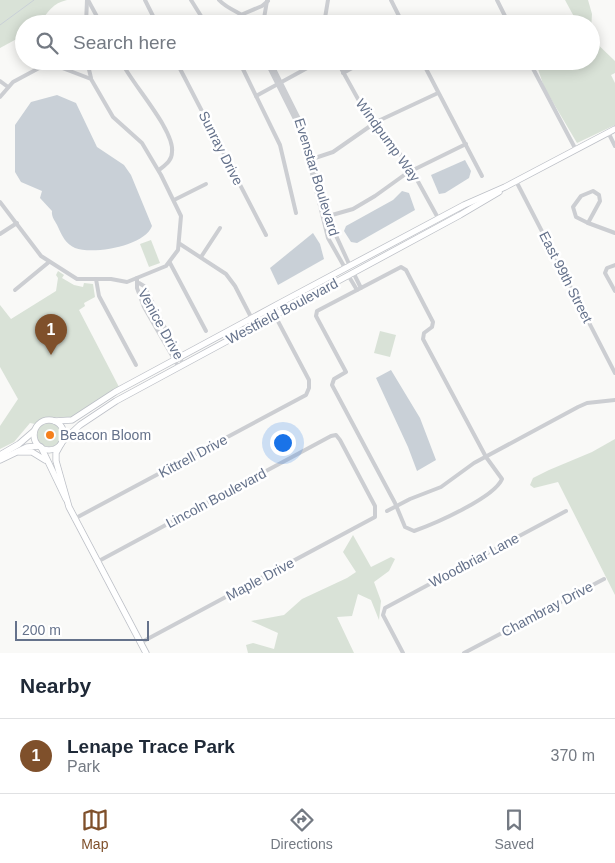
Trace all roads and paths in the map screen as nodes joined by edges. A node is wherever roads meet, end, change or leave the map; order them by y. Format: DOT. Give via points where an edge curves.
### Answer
graph roads {
  1 [pos="88,0"];
  2 [pos="145,0"];
  3 [pos="191,0"];
  4 [pos="219,0"];
  5 [pos="328,0"];
  6 [pos="391,0"];
  7 [pos="497,0"];
  8 [pos="268,1"];
  9 [pos="243,14"];
  10 [pos="87,15"];
  11 [pos="96,15"];
  12 [pos="152,15"];
  13 [pos="200,15"];
  14 [pos="265,15"];
  15 [pos="326,15"];
  16 [pos="398,15"];
  17 [pos="504,15"];
  18 [pos="35,70"];
  19 [pos="71,70"];
  20 [pos="89,70"];
  21 [pos="126,70"];
  22 [pos="181,70"];
  23 [pos="244,70"];
  24 [pos="271,70"];
  25 [pos="274,70"];
  26 [pos="303,70"];
  27 [pos="342,70"];
  28 [pos="348,70"];
  29 [pos="427,70"];
  30 [pos="534,70"];
  31 [pos="343,73"];
  32 [pos="91,79"];
  33 [pos="0,81"];
  34 [pos="279,83"];
  35 [pos="8,87"];
  36 [pos="438,92"];
  37 [pos="256,96"];
  38 [pos="0,97"];
  39 [pos="376,122"];
  40 [pos="615,129"];
  41 [pos="608,132"];
  42 [pos="466,144"];
  43 [pos="615,146"];
  44 [pos="576,150"];
  45 [pos="312,159"];
  46 [pos="159,170"];
  47 [pos="412,170"];
  48 [pos="482,176"];
  49 [pos="516,181"];
  50 [pos="206,184"];
  51 [pos="505,187"];
  52 [pos="174,200"];
  53 [pos="0,202"];
  54 [pos="296,213"];
  55 [pos="325,217"];
  56 [pos="438,218"];
  57 [pos="17,223"];
  58 [pos="588,223"];
  59 [pos="220,228"];
  60 [pos="615,233"];
  61 [pos="0,234"];
  62 [pos="266,234"];
  63 [pos="180,244"];
  64 [pos="201,257"];
  65 [pos="49,262"];
  66 [pos="170,263"];
  67 [pos="615,264"];
  68 [pos="347,267"];
  69 [pos="351,274"];
  70 [pos="137,278"];
  71 [pos="96,279"];
  72 [pos="139,284"];
  73 [pos="359,289"];
  74 [pos="14,290"];
  75 [pos="615,292"];
  76 [pos="271,308"];
  77 [pos="275,315"];
  78 [pos="252,318"];
  79 [pos="206,331"];
  80 [pos="177,359"];
  81 [pos="136,365"];
  82 [pos="180,365"];
  83 [pos="615,373"];
  84 [pos="615,400"];
  85 [pos="55,421"];
  86 [pos="35,429"];
  87 [pos="62,443"];
  88 [pos="40,447"];
  89 [pos="15,452"];
  90 [pos="0,455"];
  91 [pos="486,457"];
  92 [pos="0,460"];
  93 [pos="48,463"];
  94 [pos="67,501"];
  95 [pos="397,506"];
  96 [pos="388,511"];
  97 [pos="566,511"];
  98 [pos="377,513"];
  99 [pos="74,519"];
  100 [pos="96,562"];
  101 [pos="604,579"];
  102 [pos="140,643"];
  103 [pos="146,653"];
  104 [pos="403,653"];
  105 [pos="464,653"];
  1 -- 10 [label="street"];
  1 -- 11 [label="street"];
  2 -- 12 [label="street"];
  3 -- 13 [label="street"];
  4 -- 9 [label="street" via="227,8"];
  5 -- 15 [label="street"];
  6 -- 16 [label="street"];
  7 -- 17 [label="street"];
  8 -- 9 [label="street"];
  8 -- 14 [label="street"];
  18 -- 35 [label="street"];
  19 -- 32 [label="street"];
  20 -- 32 [label="street"];
  21 -- 46 [label="street" via="152,106 171,143 170,160"];
  22 -- 62 [label="street, Sunray Drive"];
  23 -- 37 [label="street"];
  24 -- 34 [label="street, Evenstar Boulevard"];
  25 -- 34 [label="street, Evenstar Boulevard"];
  26 -- 34 [label="street"];
  27 -- 31 [label="street, Windpump Way"];
  28 -- 31 [label="street"];
  29 -- 36 [label="street"];
  30 -- 44 [label="street"];
  31 -- 39 [label="street, Windpump Way"];
  32 -- 46 [label="street" via="113,118 142,143"];
  33 -- 35 [label="street"];
  34 -- 37 [label="street"];
  34 -- 45 [label="street, Evenstar Boulevard"];
  35 -- 38 [label="street"];
  36 -- 39 [label="street"];
  36 -- 42 [label="street"];
  37 -- 54 [label="street" via="280,145"];
  39 -- 45 [label="street" via="338,149"];
  39 -- 47 [label="street, Windpump Way"];
  40 -- 41 [label="main road, Westfield Boulevard"];
  41 -- 43 [label="street"];
  41 -- 44 [label="main road, Westfield Boulevard"];
  42 -- 47 [label="street"];
  42 -- 48 [label="street"];
  44 -- 49 [label="main road, Westfield Boulevard"];
  45 -- 55 [label="street, Evenstar Boulevard"];
  46 -- 52 [label="street"];
  47 -- 55 [label="street" via="353,209"];
  47 -- 56 [label="street, Windpump Way"];
  49 -- 51 [label="main road, Westfield Boulevard"];
  49 -- 83 [label="street, East 99th Street"];
  50 -- 52 [label="street"];
  51 -- 56 [label="main road, Westfield Boulevard"];
  51 -- 69 [label="main road, Westfield Boulevard" via="470,210"];
  52 -- 63 [label="street" via="182,220"];
  53 -- 57 [label="street"];
  55 -- 68 [label="street, Evenstar Boulevard"];
  56 -- 68 [label="main road, Westfield Boulevard"];
  57 -- 61 [label="street"];
  57 -- 65 [label="street"];
  58 -- 58 [label="street" via="576,217 573,207 581,196 593,191 599,195 600,201"];
  58 -- 60 [label="street"];
  59 -- 64 [label="street"];
  63 -- 64 [label="street"];
  63 -- 66 [label="street"];
  64 -- 78 [label="street" via="227,276"];
  65 -- 71 [label="street" via="75,279"];
  65 -- 74 [label="street"];
  66 -- 70 [label="street"];
  66 -- 79 [label="street"];
  67 -- 75 [label="street" via="604,273"];
  68 -- 76 [label="main road, Westfield Boulevard"];
  69 -- 73 [label="street"];
  69 -- 77 [label="main road, Westfield Boulevard"];
  70 -- 71 [label="street" via="127,282"];
  70 -- 72 [label="street, Venice Drive"];
  71 -- 81 [label="street" via="99,297"];
  72 -- 80 [label="street, Venice Drive" via="144,286"];
  72 -- 80 [label="street, Venice Drive" via="137,288 146,310"];
  73 -- 91 [label="street" via="401,267 406,270 434,322 423,339"];
  73 -- 95 [label="street" via="317,311 316,316 346,372 334,379 332,385"];
  76 -- 77 [label="street"];
  76 -- 78 [label="main road, Westfield Boulevard"];
  77 -- 82 [label="main road, Westfield Boulevard"];
  77 -- 99 [label="street, Kittrell Drive" via="307,375 309,390 298,401"];
  78 -- 80 [label="main road, Westfield Boulevard"];
  80 -- 82 [label="street, Venice Drive"];
  80 -- 85 [label="main road, Westfield Boulevard" via="115,392 72,420"];
  82 -- 87 [label="main road, Westfield Boulevard" via="109,405 80,425"];
  84 -- 91 [label="street" via="587,403"];
  85 -- 86 [label="main road" via="44,420"];
  85 -- 87 [label="main road" via="64,430"];
  86 -- 88 [label="main road" via="34,438"];
  86 -- 90 [label="main road"];
  87 -- 88 [label="main road" via="52,450"];
  87 -- 94 [label="main road" via="56,458"];
  88 -- 89 [label="main road" via="27,447"];
  88 -- 93 [label="main road"];
  89 -- 92 [label="main road"];
  89 -- 93 [label="main road" via="32,452"];
  91 -- 95 [label="street" via="441,487"];
  91 -- 95 [label="street" via="502,479 500,484 457,512 414,531 405,527"];
  93 -- 94 [label="main road"];
  94 -- 99 [label="main road"];
  95 -- 96 [label="street"];
  97 -- 104 [label="street, Woodbriar Lane" via="383,610"];
  98 -- 100 [label="street, Lincoln Boulevard" via="336,435"];
  98 -- 102 [label="street, Maple Drive" via="371,520"];
  99 -- 100 [label="main road"];
  100 -- 102 [label="main road"];
  101 -- 105 [label="street, Chambray Drive"];
  102 -- 103 [label="main road"];
}
